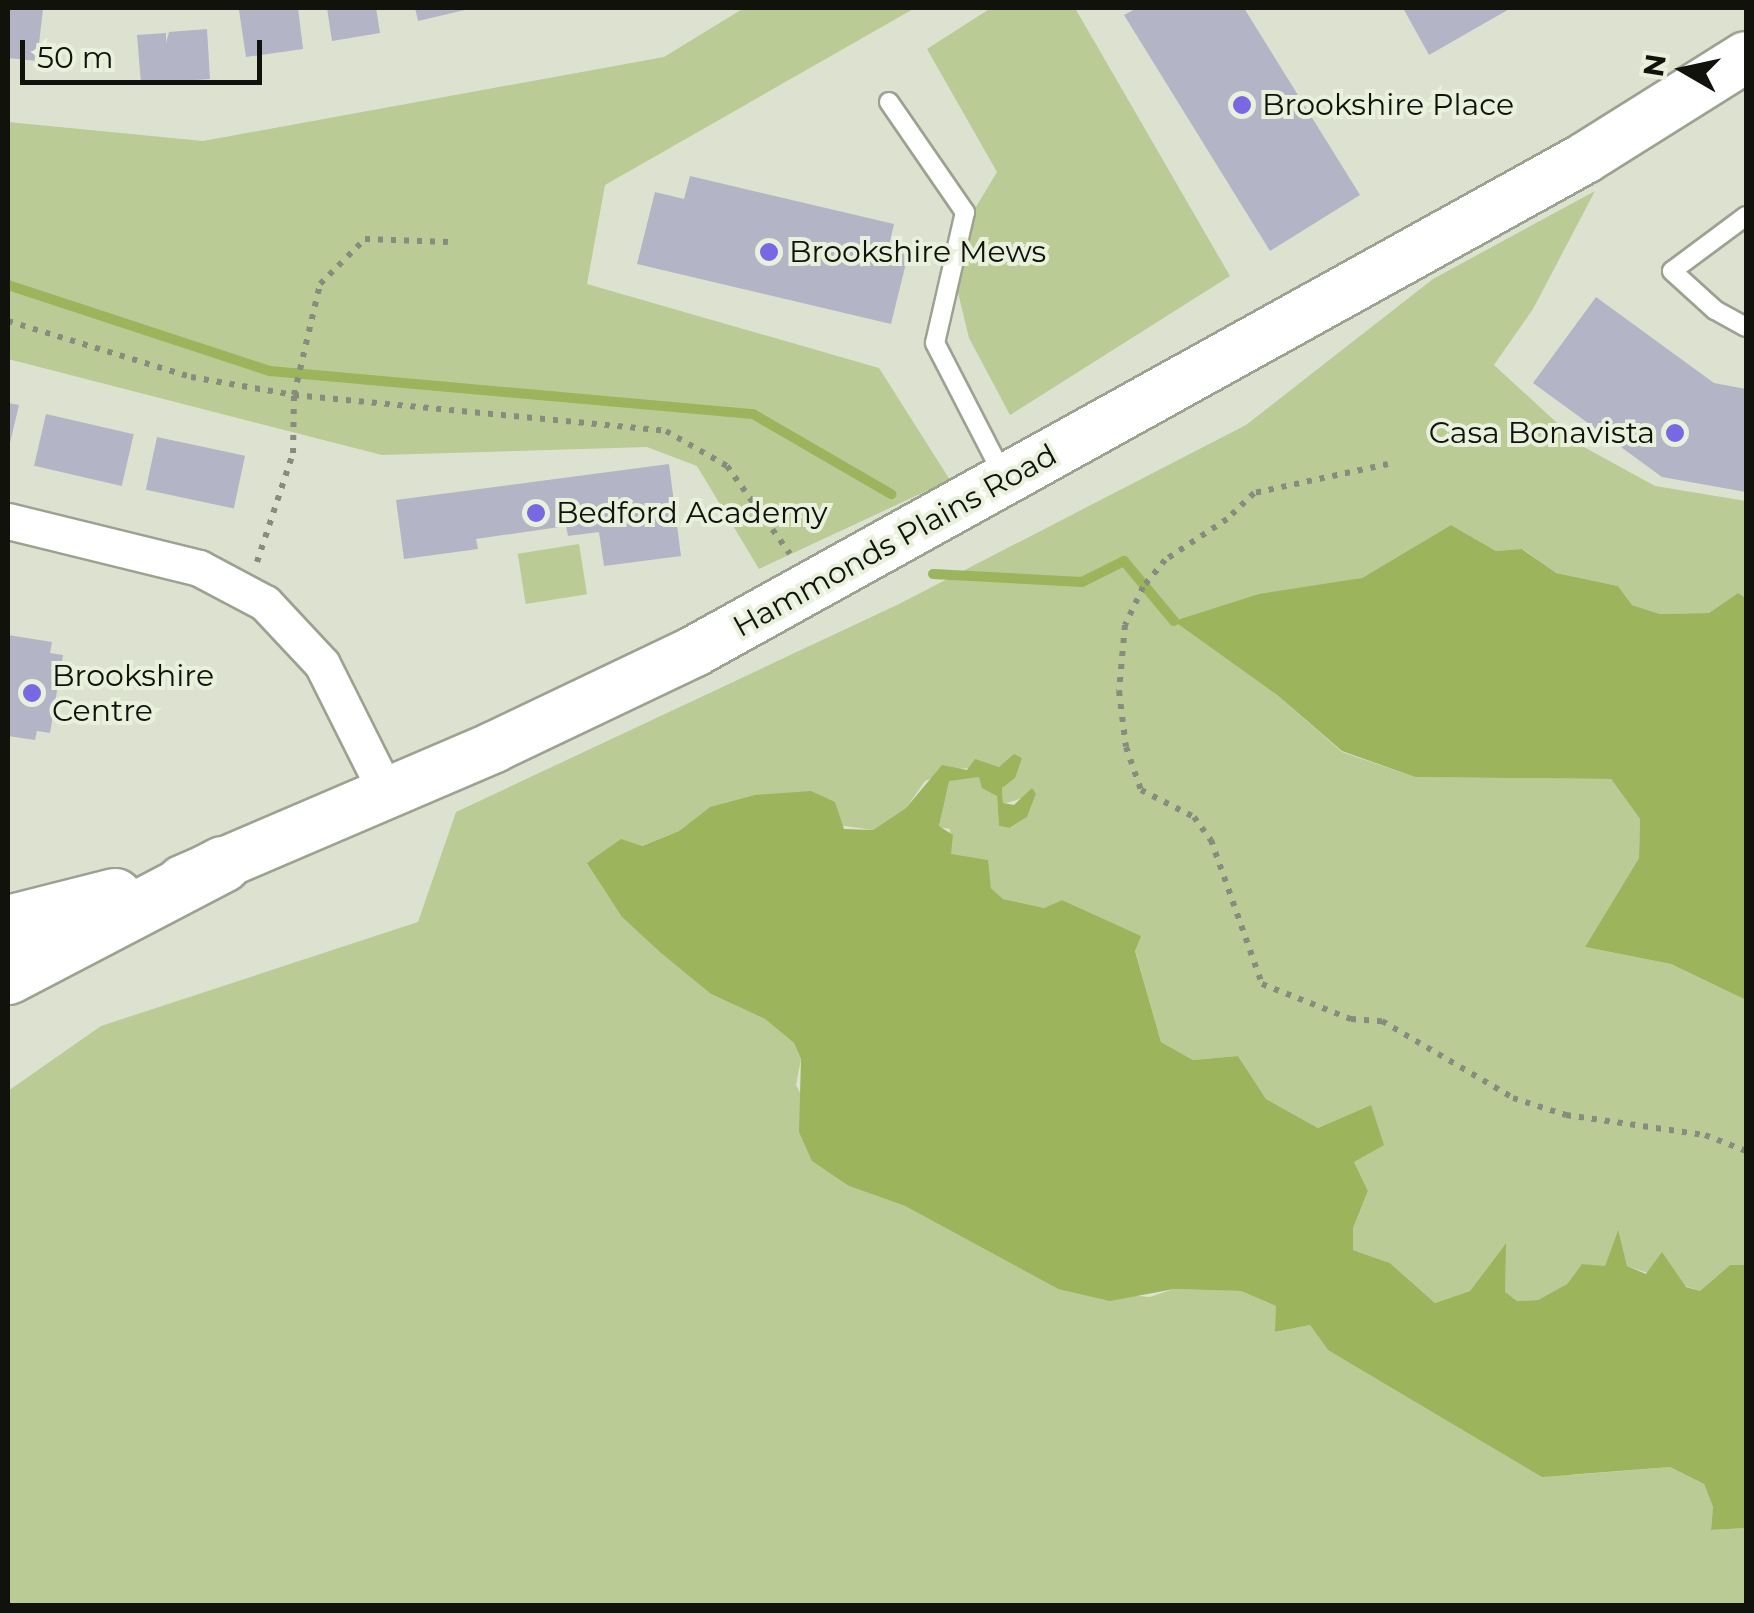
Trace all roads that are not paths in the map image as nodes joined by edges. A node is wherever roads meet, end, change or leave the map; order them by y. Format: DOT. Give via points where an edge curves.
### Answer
graph roads {
  1 [pos="1746,56"];
  2 [pos="889,102"];
  3 [pos="1746,216"];
  4 [pos="1746,326"];
  5 [pos="1006,480"];
  6 [pos="8,520"];
  7 [pos="387,794"];
  8 [pos="209,870"];
  9 [pos="8,923"];
  10 [pos="8,953"];
  11 [pos="8,976"];
  1 -- 5 [label="main road, Hammonds Plains Road" via="1586,158"];
  2 -- 5 [label="lane" via="965,212 934,343"];
  3 -- 4 [label="lane" via="1672,271 1714,310"];
  5 -- 7 [label="main road, Hammonds Plains Road" via="695,651"];
  6 -- 7 [label="street" via="199,568 246,591 288,624 322,664"];
  7 -- 8 [label="main road, Hammonds Plains Road"];
  8 -- 9 [label="highway"];
  8 -- 10 [label="main road, Hammonds Plains Road"];
  8 -- 11 [label="highway"];
}
